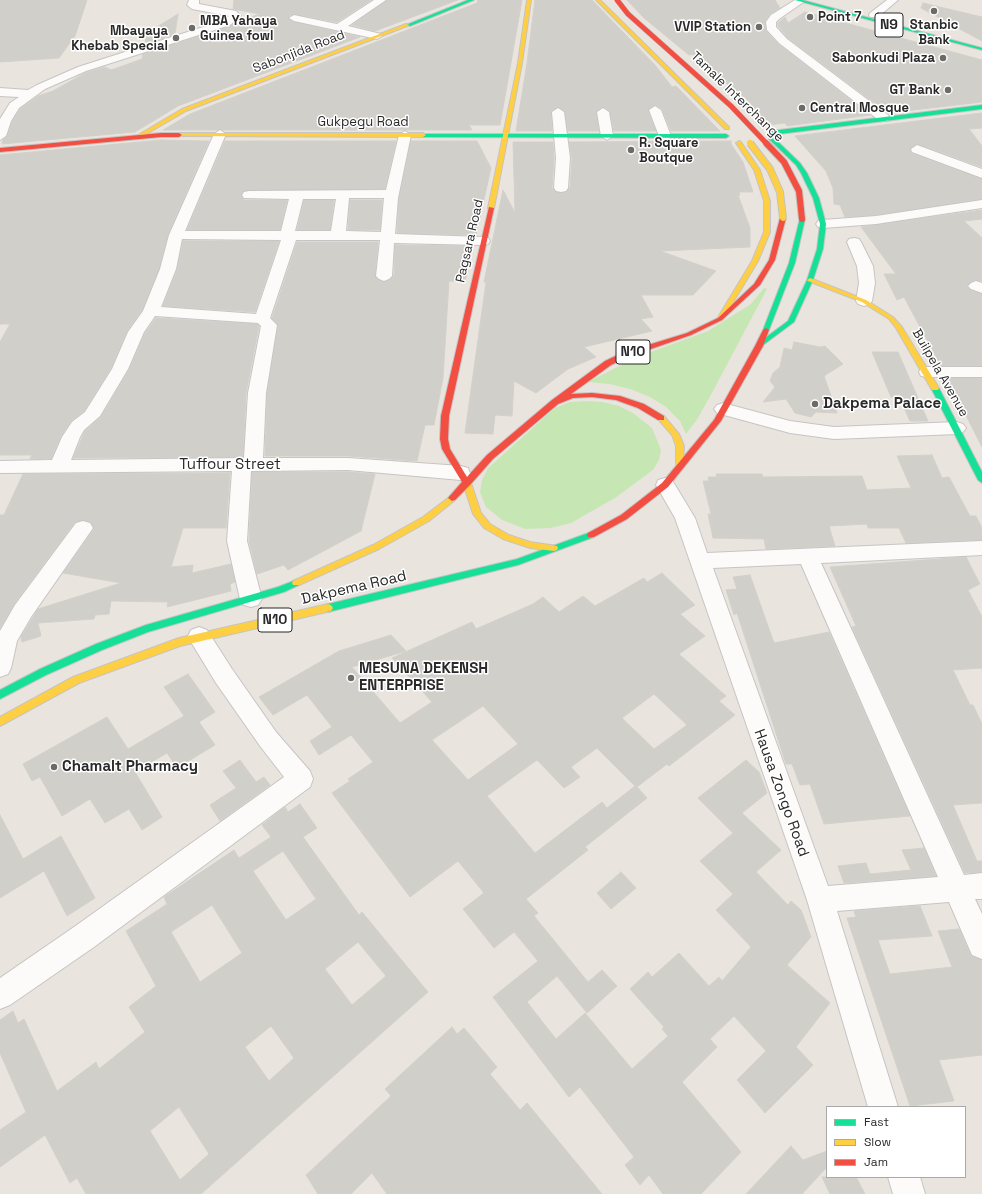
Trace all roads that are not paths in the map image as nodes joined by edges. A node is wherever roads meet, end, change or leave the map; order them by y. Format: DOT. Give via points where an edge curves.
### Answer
graph roads {
  1 [pos="194,0"];
  2 [pos="381,0"];
  3 [pos="472,0"];
  4 [pos="529,0"];
  5 [pos="598,0"];
  6 [pos="604,0"];
  7 [pos="617,0"];
  8 [pos="623,0"];
  9 [pos="822,0"];
  10 [pos="893,0"];
  11 [pos="799,1"];
  12 [pos="874,15"];
  13 [pos="294,18"];
  14 [pos="338,28"];
  15 [pos="377,36"];
  16 [pos="982,44"];
  17 [pos="982,49"];
  18 [pos="0,92"];
  19 [pos="30,94"];
  20 [pos="982,107"];
  21 [pos="655,110"];
  22 [pos="558,112"];
  23 [pos="603,112"];
  24 [pos="884,118"];
  25 [pos="757,125"];
  26 [pos="732,130"];
  27 [pos="220,134"];
  28 [pos="405,135"];
  29 [pos="771,135"];
  30 [pos="0,136"];
  31 [pos="140,136"];
  32 [pos="506,136"];
  33 [pos="560,136"];
  34 [pos="607,136"];
  35 [pos="665,136"];
  36 [pos="739,143"];
  37 [pos="917,148"];
  38 [pos="0,150"];
  39 [pos="982,174"];
  40 [pos="561,188"];
  41 [pos="297,194"];
  42 [pos="343,194"];
  43 [pos="392,194"];
  44 [pos="249,195"];
  45 [pos="982,204"];
  46 [pos="823,224"];
  47 [pos="176,235"];
  48 [pos="288,235"];
  49 [pos="338,236"];
  50 [pos="388,237"];
  51 [pos="483,241"];
  52 [pos="854,242"];
  53 [pos="384,276"];
  54 [pos="810,280"];
  55 [pos="864,301"];
  56 [pos="151,312"];
  57 [pos="262,319"];
  58 [pos="720,319"];
  59 [pos="759,346"];
  60 [pos="927,372"];
  61 [pos="982,372"];
  62 [pos="555,402"];
  63 [pos="723,409"];
  64 [pos="957,428"];
  65 [pos="248,464"];
  66 [pos="680,464"];
  67 [pos="59,466"];
  68 [pos="0,467"];
  69 [pos="464,478"];
  70 [pos="982,480"];
  71 [pos="665,485"];
  72 [pos="83,528"];
  73 [pos="561,548"];
  74 [pos="982,548"];
  75 [pos="808,556"];
  76 [pos="701,561"];
  77 [pos="251,599"];
  78 [pos="199,636"];
  79 [pos="0,668"];
  80 [pos="0,695"];
  81 [pos="0,722"];
  82 [pos="969,887"];
  83 [pos="820,900"];
  84 [pos="982,944"];
  85 [pos="0,995"];
  86 [pos="883,1106"];
  87 [pos="904,1178"];
  88 [pos="909,1194"];
  1 -- 19 [label="street" via="192,5 196,7 232,13 236,16 231,21 214,27 82,69"];
  2 -- 14 [label="street"];
  3 -- 15 [label="main road, Sabonjida Road"];
  4 -- 32 [label="main road, Pagsara Road"];
  5 -- 26 [label="main road"];
  6 -- 26 [label="main road, Tamale Interchange"];
  7 -- 59 [label="main road, Tamale Interchange, bridge" via="628,14 732,106 784,162 799,191 802,219 792,263"];
  8 -- 25 [label="main road" via="632,12"];
  9 -- 12 [label="main road, N9"];
  10 -- 12 [label="street"];
  11 -- 17 [label="main road, N9"];
  11 -- 24 [label="street" via="775,17 771,22 771,28 783,41"];
  12 -- 16 [label="main road, N9"];
  13 -- 14 [label="street"];
  14 -- 15 [label="street"];
  15 -- 31 [label="main road, Sabonjida Road" via="184,110"];
  18 -- 19 [label="street"];
  19 -- 30 [label="street" via="14,106"];
  20 -- 24 [label="main road"];
  21 -- 35 [label="street"];
  22 -- 33 [label="street"];
  23 -- 34 [label="street"];
  24 -- 29 [label="main road"];
  25 -- 26 [label="main road" via="743,123"];
  25 -- 29 [label="main road"];
  26 -- 35 [label="main road, Gukpegu Road"];
  26 -- 36 [label="main road"];
  26 -- 58 [label="main road, Tamale Interchange, bridge" via="755,148 770,169 780,192 783,218 772,260 757,285"];
  27 -- 28 [label="main road, Gukpegu Road"];
  27 -- 31 [label="main road, Gukpegu Road"];
  27 -- 47 [label="street"];
  28 -- 32 [label="main road, Gukpegu Road"];
  28 -- 43 [label="street"];
  29 -- 36 [label="main road" via="759,144"];
  29 -- 46 [label="main road" via="804,173 816,198"];
  31 -- 38 [label="main road, Gukpegu Road"];
  32 -- 33 [label="main road, Gukpegu Road"];
  32 -- 51 [label="main road, Pagsara Road"];
  33 -- 34 [label="main road, Gukpegu Road"];
  33 -- 40 [label="street"];
  34 -- 35 [label="main road, Gukpegu Road"];
  36 -- 58 [label="main road" via="757,170 767,201 767,232 755,261"];
  37 -- 39 [label="street"];
  41 -- 42 [label="street"];
  41 -- 44 [label="street"];
  41 -- 48 [label="street"];
  42 -- 43 [label="street"];
  42 -- 49 [label="street"];
  43 -- 50 [label="street"];
  45 -- 46 [label="street" via="876,220"];
  46 -- 54 [label="main road" via="820,249"];
  47 -- 48 [label="street"];
  47 -- 56 [label="street" via="168,269"];
  48 -- 49 [label="street"];
  48 -- 57 [label="street"];
  49 -- 50 [label="street"];
  50 -- 51 [label="street"];
  50 -- 53 [label="street"];
  51 -- 69 [label="main road, Pagsara Road" via="445,416 446,449"];
  52 -- 55 [label="street" via="865,266 867,283"];
  54 -- 55 [label="main road, Builpela Avenue"];
  54 -- 59 [label="main road" via="791,322"];
  55 -- 60 [label="main road, Builpela Avenue" via="895,322"];
  56 -- 57 [label="street"];
  56 -- 67 [label="street" via="136,332 120,369 91,416 78,426 71,437"];
  57 -- 65 [label="street" via="269,325 270,330 257,393"];
  58 -- 62 [label="main road, N10" via="690,334 608,363"];
  59 -- 63 [label="main road, N10"];
  60 -- 61 [label="street"];
  60 -- 64 [label="main road, Builpela Avenue"];
  62 -- 66 [label="main road" via="572,396 592,396 617,398 641,406 662,419 675,434 680,446"];
  62 -- 69 [label="main road, N10"];
  63 -- 64 [label="street" via="790,427 834,433"];
  63 -- 66 [label="main road, N10" via="717,421"];
  64 -- 70 [label="main road, Builpela Avenue"];
  65 -- 67 [label="street, Tuffour Street"];
  65 -- 69 [label="street, Tuffour Street" via="348,464"];
  65 -- 77 [label="street" via="240,483 237,541"];
  66 -- 71 [label="main road, N10"];
  67 -- 68 [label="street, Tuffour Street"];
  69 -- 73 [label="main road, Pagsara Road" via="477,514 488,526 506,537 530,545"];
  69 -- 77 [label="main road, Dakpema Road / N10" via="449,501 426,519 376,547 281,590"];
  71 -- 73 [label="main road, N10" via="624,517 586,538"];
  71 -- 76 [label="street, Hausa Zongo Road" via="685,518"];
  72 -- 79 [label="street" via="23,611 6,640"];
  73 -- 78 [label="main road, Dakpema Road / N10" via="518,562 348,604"];
  74 -- 75 [label="street"];
  75 -- 76 [label="street"];
  75 -- 82 [label="street"];
  76 -- 83 [label="street, Hausa Zongo Road"];
  77 -- 80 [label="main road, Dakpema Road / N10" via="146,629 106,644 42,672"];
  78 -- 81 [label="main road, Dakpema Road / N10" via="76,680"];
  78 -- 85 [label="street" via="263,733 300,779 84,937"];
  82 -- 83 [label="street"];
  82 -- 84 [label="street"];
  83 -- 86 [label="street, Hausa Zongo Road"];
  87 -- 88 [label="street"];
}
